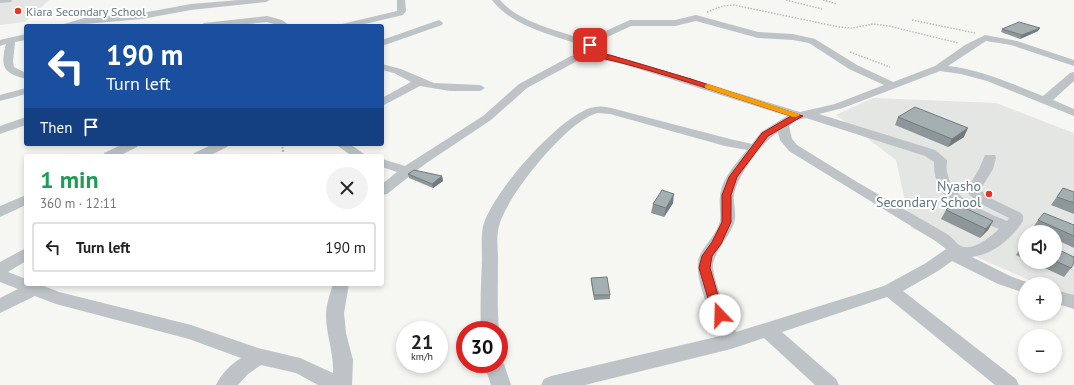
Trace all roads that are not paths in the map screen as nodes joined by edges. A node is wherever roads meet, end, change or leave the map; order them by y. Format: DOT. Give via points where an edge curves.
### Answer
graph roads {
  1 [pos="8,0"];
  2 [pos="203,0"];
  3 [pos="266,0"];
  4 [pos="401,0"];
  5 [pos="496,0"];
  6 [pos="0,1"];
  7 [pos="191,7"];
  8 [pos="439,23"];
  9 [pos="74,24"];
  10 [pos="222,24"];
  11 [pos="283,24"];
  12 [pos="353,24"];
  13 [pos="24,38"];
  14 [pos="24,42"];
  15 [pos="384,42"];
  16 [pos="0,44"];
  17 [pos="12,44"];
  18 [pos="592,50"];
  19 [pos="1074,63"];
  20 [pos="384,67"];
  21 [pos="939,68"];
  22 [pos="1074,75"];
  23 [pos="24,76"];
  24 [pos="419,82"];
  25 [pos="892,85"];
  26 [pos="480,88"];
  27 [pos="24,92"];
  28 [pos="0,98"];
  29 [pos="1045,101"];
  30 [pos="384,102"];
  31 [pos="1074,113"];
  32 [pos="804,115"];
  33 [pos="24,122"];
  34 [pos="783,125"];
  35 [pos="0,130"];
  36 [pos="129,146"];
  37 [pos="219,146"];
  38 [pos="346,146"];
  39 [pos="755,148"];
  40 [pos="114,154"];
  41 [pos="203,154"];
  42 [pos="358,154"];
  43 [pos="990,158"];
  44 [pos="384,164"];
  45 [pos="407,171"];
  46 [pos="384,189"];
  47 [pos="24,200"];
  48 [pos="0,212"];
  49 [pos="1009,228"];
  50 [pos="953,251"];
  51 [pos="24,255"];
  52 [pos="0,269"];
  53 [pos="0,275"];
  54 [pos="1018,284"];
  55 [pos="24,285"];
  56 [pos="27,286"];
  57 [pos="341,286"];
  58 [pos="34,289"];
  59 [pos="890,290"];
  60 [pos="1062,298"];
  61 [pos="1074,302"];
  62 [pos="0,306"];
  63 [pos="489,321"];
  64 [pos="768,330"];
  65 [pos="730,341"];
  66 [pos="258,356"];
  67 [pos="497,373"];
  68 [pos="226,385"];
  69 [pos="337,385"];
  70 [pos="342,385"];
  71 [pos="501,385"];
  72 [pos="551,385"];
  73 [pos="829,385"];
  74 [pos="1009,385"];
  1 -- 6 [label="street"];
  2 -- 7 [label="street"];
  3 -- 7 [label="street"];
  4 -- 12 [label="street" via="400,13"];
  5 -- 18 [label="street" via="500,7 514,15"];
  7 -- 9 [label="street"];
  8 -- 15 [label="street"];
  10 -- 11 [label="street" via="267,19"];
  13 -- 16 [label="street"];
  14 -- 17 [label="street"];
  16 -- 17 [label="street"];
  17 -- 23 [label="street" via="8,68 12,73"];
  18 -- 25 [label="street" via="593,40 630,23 675,23 696,18 758,35 812,41 853,67"];
  18 -- 32 [label="street" via="608,57"];
  18 -- 45 [label="street" via="523,86 486,118"];
  19 -- 21 [label="street" via="986,38"];
  20 -- 24 [label="street" via="394,69"];
  21 -- 25 [label="street"];
  21 -- 29 [label="street" via="977,74"];
  22 -- 29 [label="street"];
  24 -- 26 [label="street" via="444,87"];
  24 -- 30 [label="street"];
  25 -- 32 [label="street" via="839,106"];
  27 -- 28 [label="street"];
  29 -- 31 [label="street"];
  32 -- 34 [label="street" via="792,118"];
  32 -- 49 [label="street" via="930,153 940,160 940,172 952,197 972,211"];
  33 -- 35 [label="street"];
  34 -- 39 [label="street" via="765,135"];
  34 -- 50 [label="street" via="786,140 793,148 942,238 951,244"];
  36 -- 40 [label="street"];
  37 -- 41 [label="street"];
  38 -- 42 [label="street"];
  39 -- 63 [label="street" via="611,111 601,109 587,114 524,170 496,212 491,226"];
  39 -- 65 [label="street" via="733,177 727,195 727,222 707,256 705,268 714,302"];
  43 -- 49 [label="street" via="973,191 980,198 1016,216 1016,221"];
  44 -- 45 [label="street"];
  45 -- 46 [label="street"];
  47 -- 48 [label="street"];
  49 -- 50 [label="street" via="982,250 970,253"];
  50 -- 54 [label="street" via="998,277"];
  50 -- 59 [label="street" via="932,267"];
  51 -- 52 [label="street"];
  53 -- 55 [label="street"];
  56 -- 58 [label="street"];
  57 -- 70 [label="street" via="335,313 343,360"];
  58 -- 62 [label="street"];
  58 -- 66 [label="street" via="56,298 191,332"];
  59 -- 64 [label="street"];
  59 -- 74 [label="street"];
  60 -- 61 [label="street"];
  64 -- 65 [label="street"];
  64 -- 73 [label="street"];
  65 -- 72 [label="street"];
  66 -- 68 [label="street" via="241,368"];
  66 -- 69 [label="street" via="300,366"];
  67 -- 71 [label="street"];
}
